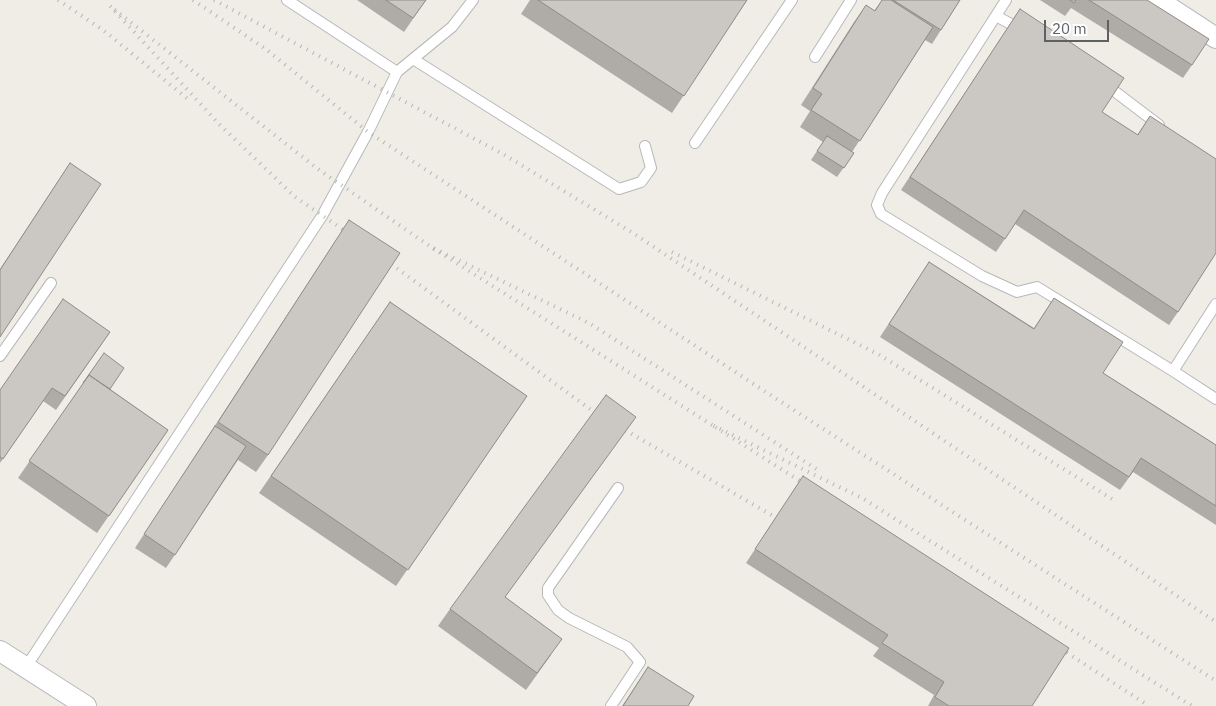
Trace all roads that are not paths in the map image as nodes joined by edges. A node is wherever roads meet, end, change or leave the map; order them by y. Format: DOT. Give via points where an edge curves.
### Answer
graph roads {
  1 [pos="287,0"];
  2 [pos="473,0"];
  3 [pos="792,0"];
  4 [pos="851,0"];
  5 [pos="1006,0"];
  6 [pos="1158,0"];
  7 [pos="996,16"];
  8 [pos="1035,38"];
  9 [pos="1216,38"];
  10 [pos="815,57"];
  11 [pos="413,59"];
  12 [pos="397,72"];
  13 [pos="1093,76"];
  14 [pos="1167,131"];
  15 [pos="695,143"];
  16 [pos="645,146"];
  17 [pos="51,283"];
  18 [pos="1216,304"];
  19 [pos="0,356"];
  20 [pos="1173,371"];
  21 [pos="1216,399"];
  22 [pos="618,488"];
  23 [pos="0,651"];
  24 [pos="26,667"];
  25 [pos="86,706"];
  26 [pos="611,706"];
  1 -- 12 [label="lane"];
  2 -- 11 [label="lane" via="452,27"];
  3 -- 15 [label="lane"];
  4 -- 10 [label="lane"];
  5 -- 7 [label="lane"];
  6 -- 9 [label="street"];
  7 -- 8 [label="lane"];
  7 -- 20 [label="lane" via="882,193 877,206 881,214 982,276 1017,292 1037,287"];
  11 -- 12 [label="lane"];
  11 -- 16 [label="lane" via="619,189 641,182 651,168"];
  12 -- 24 [label="lane" via="322,216"];
  13 -- 14 [label="lane"];
  17 -- 19 [label="lane"];
  18 -- 20 [label="lane"];
  20 -- 21 [label="lane"];
  22 -- 26 [label="lane" via="548,588 548,595 564,614 627,648 640,662"];
  23 -- 24 [label="street"];
  24 -- 25 [label="street"];
}
